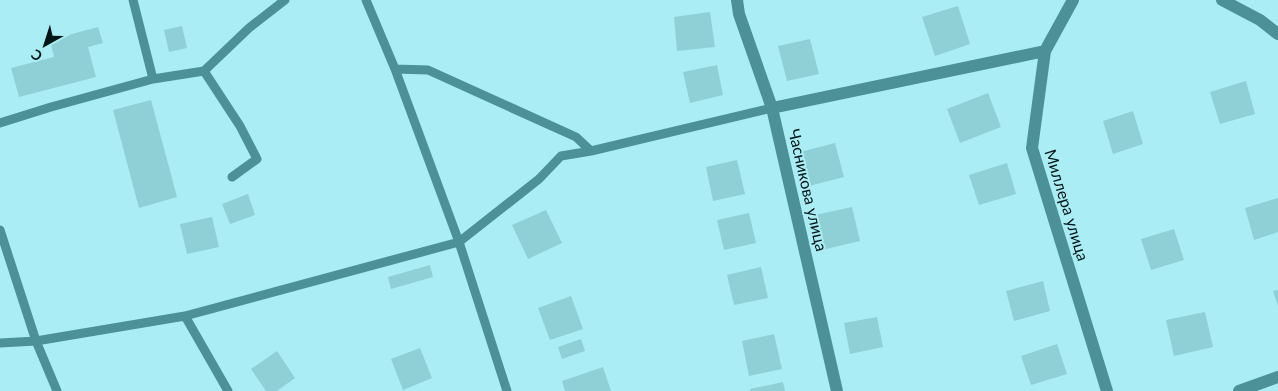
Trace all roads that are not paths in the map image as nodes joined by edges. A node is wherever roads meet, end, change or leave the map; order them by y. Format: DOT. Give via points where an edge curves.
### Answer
graph roads {
  1 [pos="133,0"];
  2 [pos="285,0"];
  3 [pos="366,0"];
  4 [pos="737,0"];
  5 [pos="1073,0"];
  6 [pos="1222,0"];
  7 [pos="1278,34"];
  8 [pos="1045,51"];
  9 [pos="395,69"];
  10 [pos="204,71"];
  11 [pos="153,79"];
  12 [pos="772,108"];
  13 [pos="0,123"];
  14 [pos="591,150"];
  15 [pos="232,177"];
  16 [pos="0,230"];
  17 [pos="459,242"];
  18 [pos="185,316"];
  19 [pos="36,341"];
  20 [pos="0,343"];
  21 [pos="1278,377"];
  22 [pos="57,391"];
  23 [pos="228,391"];
  24 [pos="507,391"];
  25 [pos="837,391"];
  26 [pos="1107,391"];
  27 [pos="1239,391"];
  1 -- 11 [label="lane"];
  2 -- 10 [label="lane" via="249,28"];
  3 -- 9 [label="lane"];
  4 -- 12 [label="street, Часникова улица"];
  5 -- 8 [label="street, Миллера улица"];
  6 -- 7 [label="street" via="1260,20"];
  8 -- 12 [label="street"];
  8 -- 26 [label="street, Миллера улица" via="1032,148"];
  9 -- 14 [label="lane" via="428,70 576,137"];
  9 -- 17 [label="lane"];
  10 -- 11 [label="lane"];
  10 -- 15 [label="lane" via="257,159"];
  11 -- 13 [label="lane"];
  12 -- 14 [label="lane"];
  12 -- 25 [label="street, Часникова улица"];
  14 -- 17 [label="lane" via="561,156 539,179"];
  16 -- 19 [label="lane"];
  17 -- 18 [label="lane"];
  17 -- 24 [label="lane"];
  18 -- 19 [label="lane"];
  18 -- 23 [label="lane"];
  19 -- 20 [label="lane"];
  19 -- 22 [label="lane"];
  21 -- 27 [label="street"];
}
